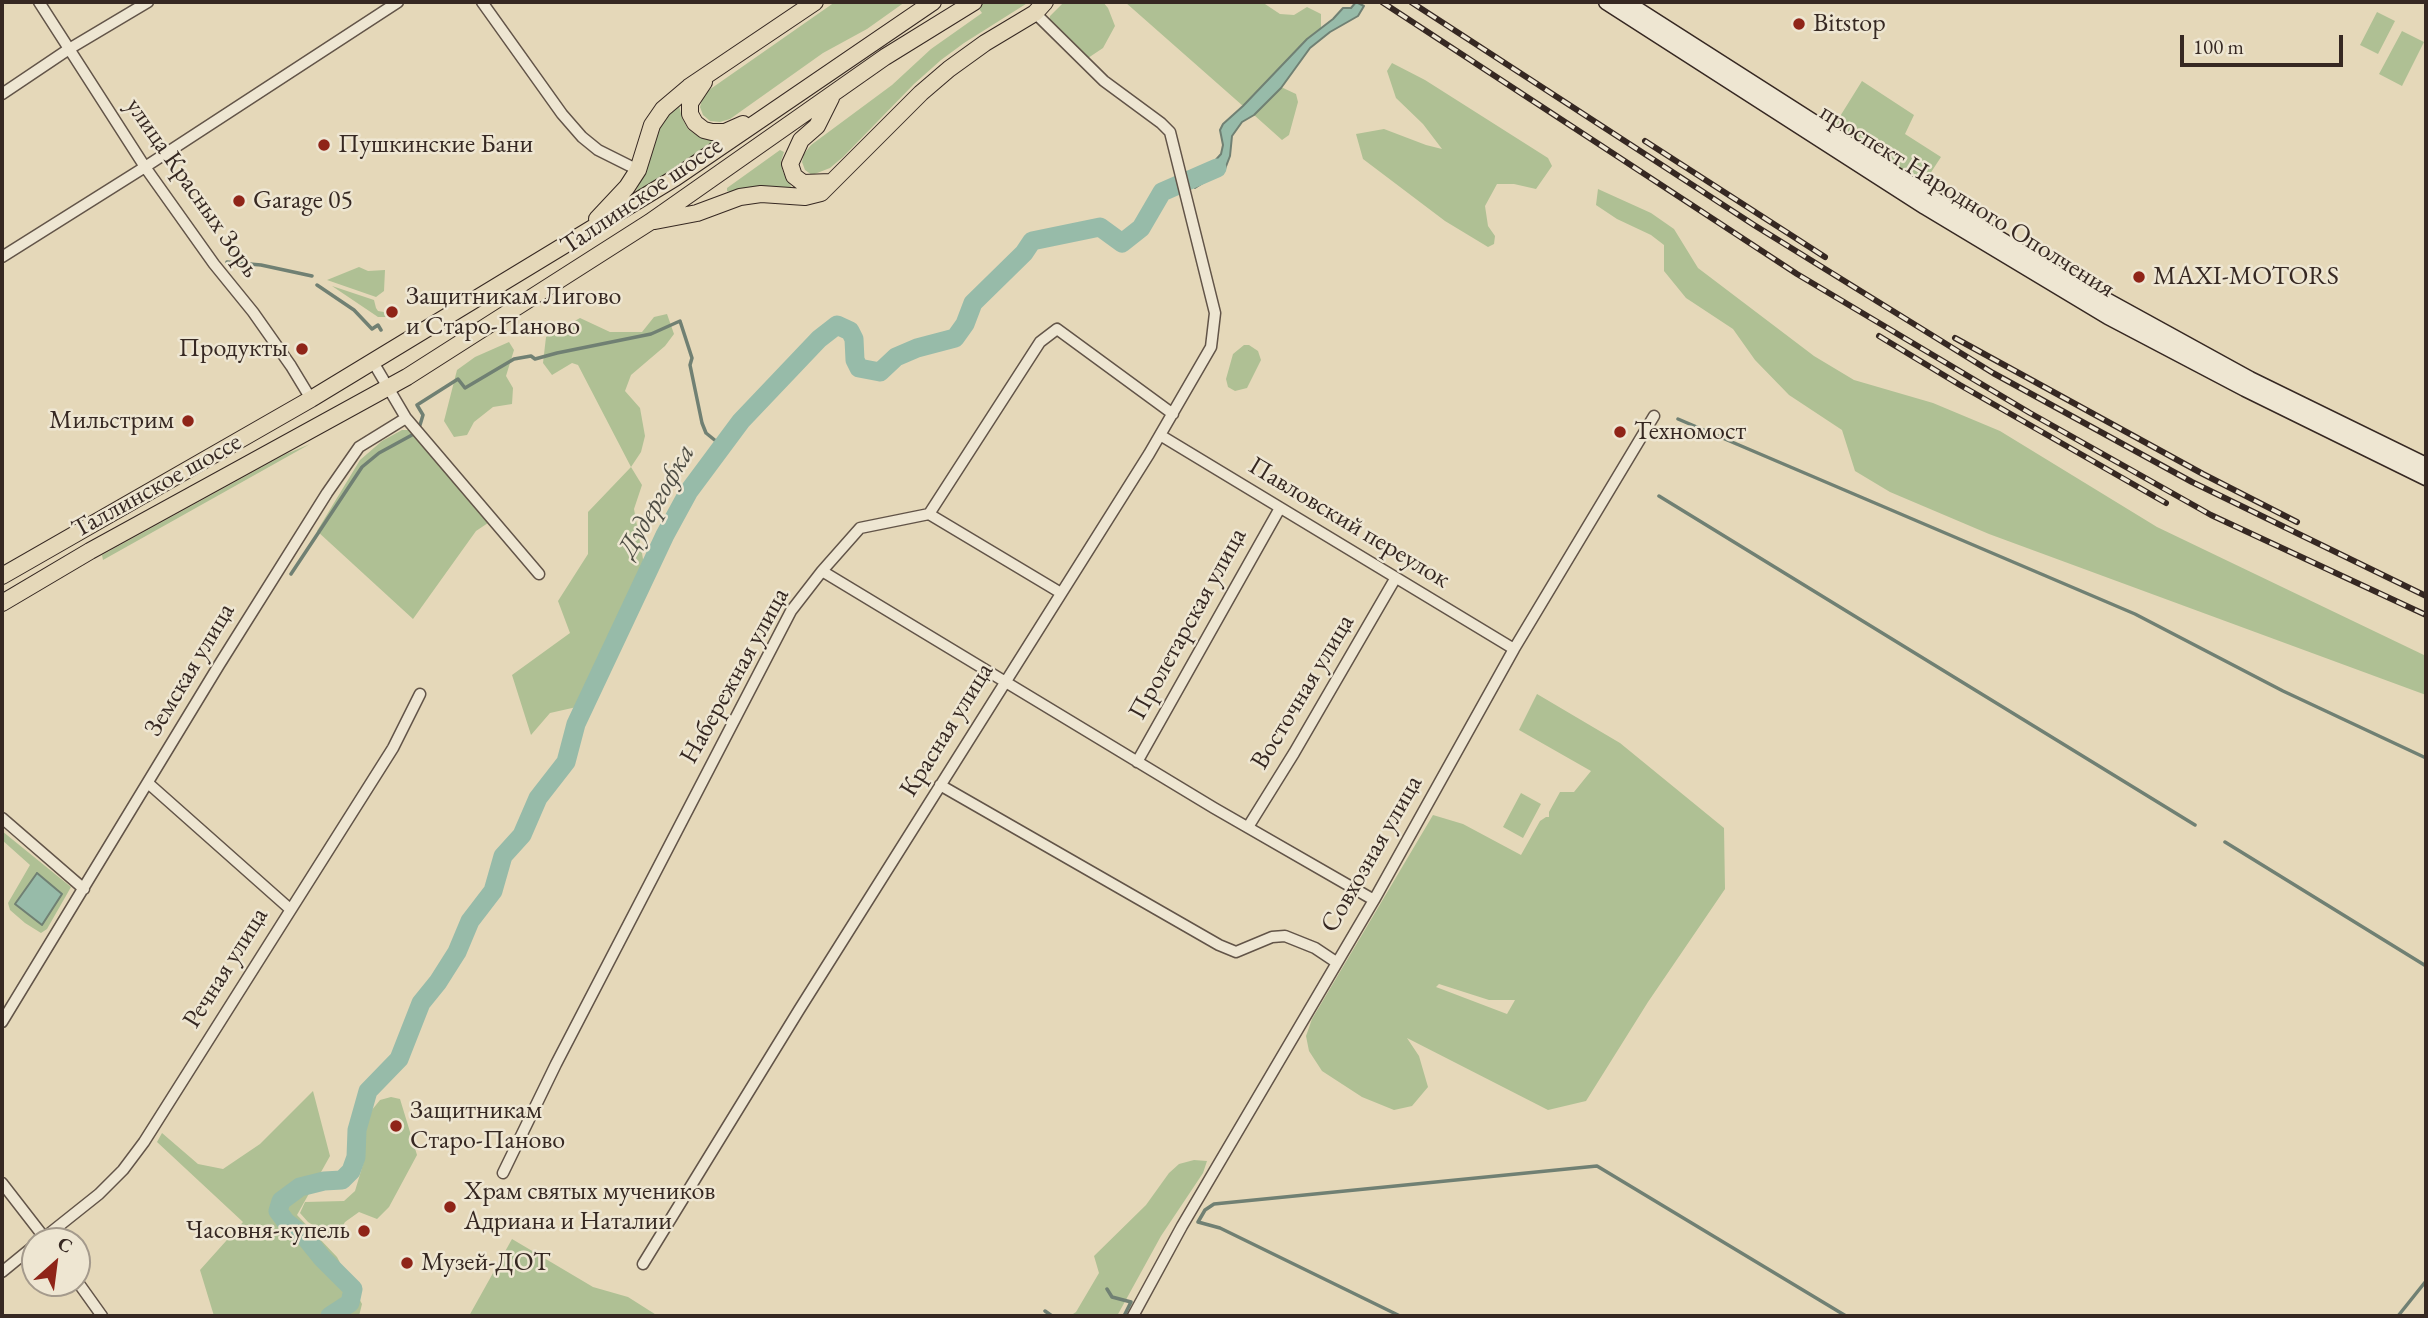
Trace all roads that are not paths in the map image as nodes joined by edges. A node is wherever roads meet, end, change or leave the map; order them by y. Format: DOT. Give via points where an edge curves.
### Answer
graph roads {
  1 [pos="39,2"];
  2 [pos="148,2"];
  3 [pos="398,2"];
  4 [pos="482,2"];
  5 [pos="815,2"];
  6 [pos="933,2"];
  7 [pos="973,2"];
  8 [pos="1606,2"];
  9 [pos="1626,2"];
  10 [pos="1040,8"];
  11 [pos="69,49"];
  12 [pos="711,74"];
  13 [pos="834,93"];
  14 [pos="2,94"];
  15 [pos="775,110"];
  16 [pos="145,167"];
  17 [pos="638,170"];
  18 [pos="834,182"];
  19 [pos="650,222"];
  20 [pos="578,238"];
  21 [pos="2,257"];
  22 [pos="373,362"];
  23 [pos="388,388"];
  24 [pos="310,399"];
  25 [pos="1173,414"];
  26 [pos="1654,416"];
  27 [pos="406,418"];
  28 [pos="1160,435"];
  29 [pos="2426,466"];
  30 [pos="2426,478"];
  31 [pos="1280,508"];
  32 [pos="929,514"];
  33 [pos="822,571"];
  34 [pos="539,574"];
  35 [pos="2,576"];
  36 [pos="1395,579"];
  37 [pos="1061,593"];
  38 [pos="2,603"];
  39 [pos="1514,649"];
  40 [pos="1005,680"];
  41 [pos="420,694"];
  42 [pos="1137,762"];
  43 [pos="148,783"];
  44 [pos="940,785"];
  45 [pos="2,818"];
  46 [pos="1248,827"];
  47 [pos="84,889"];
  48 [pos="1374,900"];
  49 [pos="290,909"];
  50 [pos="1336,962"];
  51 [pos="2,1022"];
  52 [pos="503,1172"];
  53 [pos="2,1183"];
  54 [pos="32,1227"];
  55 [pos="58,1227"];
  56 [pos="21,1257"];
  57 [pos="643,1264"];
  58 [pos="2,1272"];
  59 [pos="88,1297"];
  60 [pos="102,1316"];
  61 [pos="1133,1316"];
  1 -- 11 [label="street, улица Красных Зорь"];
  2 -- 11 [label="street"];
  3 -- 16 [label="street"];
  4 -- 17 [label="street" via="582,136 598,150"];
  5 -- 12 [label="main road"];
  6 -- 15 [label="main road, Таллинское шоссе"];
  7 -- 13 [label="main road, Таллинское шоссе"];
  8 -- 30 [label="main road, проспект Народного Ополчения" via="1925,207 2108,317"];
  9 -- 29 [label="main road, проспект Народного Ополчения" via="2048,268 2227,367"];
  10 -- 18 [label="main road" via="949,69"];
  10 -- 25 [label="street, Красная улица" via="1104,81 1170,132 1215,313 1211,347"];
  11 -- 14 [label="street"];
  11 -- 16 [label="street, улица Красных Зорь"];
  12 -- 15 [label="main road" via="690,103 690,114 704,130 725,132"];
  12 -- 17 [label="main road" via="663,109 652,125"];
  13 -- 18 [label="main road" via="817,126 793,152 790,164 803,183"];
  13 -- 19 [label="main road, Таллинское шоссе"];
  15 -- 20 [label="main road, Таллинское шоссе"];
  16 -- 21 [label="street"];
  16 -- 24 [label="street, улица Красных Зорь" via="253,312"];
  17 -- 20 [label="main road"];
  18 -- 19 [label="main road" via="821,193 805,197 740,197 697,213"];
  19 -- 23 [label="main road, Таллинское шоссе"];
  20 -- 22 [label="main road, Таллинское шоссе"];
  22 -- 23 [label="street"];
  22 -- 24 [label="main road, Таллинское шоссе"];
  23 -- 27 [label="street"];
  23 -- 38 [label="main road, Таллинское шоссе"];
  24 -- 35 [label="main road, Таллинское шоссе"];
  25 -- 28 [label="street, Красная улица"];
  25 -- 32 [label="street" via="1057,329 1041,342"];
  26 -- 39 [label="street, Совхозная улица"];
  27 -- 34 [label="street"];
  27 -- 43 [label="street, Земская улица" via="359,447"];
  28 -- 31 [label="street, Павловский переулок"];
  28 -- 37 [label="street, Красная улица"];
  31 -- 36 [label="street, Павловский переулок"];
  31 -- 42 [label="street, Пролетарская улица"];
  32 -- 33 [label="street, Набережная улица" via="860,528"];
  32 -- 37 [label="street"];
  33 -- 40 [label="street"];
  33 -- 52 [label="street, Набережная улица" via="791,611"];
  36 -- 39 [label="street, Павловский переулок"];
  36 -- 46 [label="street, Восточная улица"];
  37 -- 40 [label="street, Красная улица"];
  39 -- 48 [label="street, Совхозная улица"];
  40 -- 42 [label="street"];
  40 -- 44 [label="street, Красная улица"];
  41 -- 49 [label="street, Речная улица" via="393,748"];
  42 -- 46 [label="street"];
  43 -- 47 [label="street, Земская улица"];
  43 -- 49 [label="street"];
  44 -- 50 [label="street" via="1219,945 1236,952 1285,936"];
  44 -- 57 [label="street, Красная улица"];
  45 -- 47 [label="street"];
  46 -- 48 [label="street"];
  47 -- 51 [label="street, Земская улица"];
  48 -- 50 [label="street, Совхозная улица"];
  49 -- 55 [label="street, Речная улица" via="144,1142 99,1194"];
  50 -- 61 [label="street, Совхозная улица"];
  53 -- 54 [label="street"];
  56 -- 58 [label="street, Речная улица"];
  59 -- 60 [label="street"];
}
